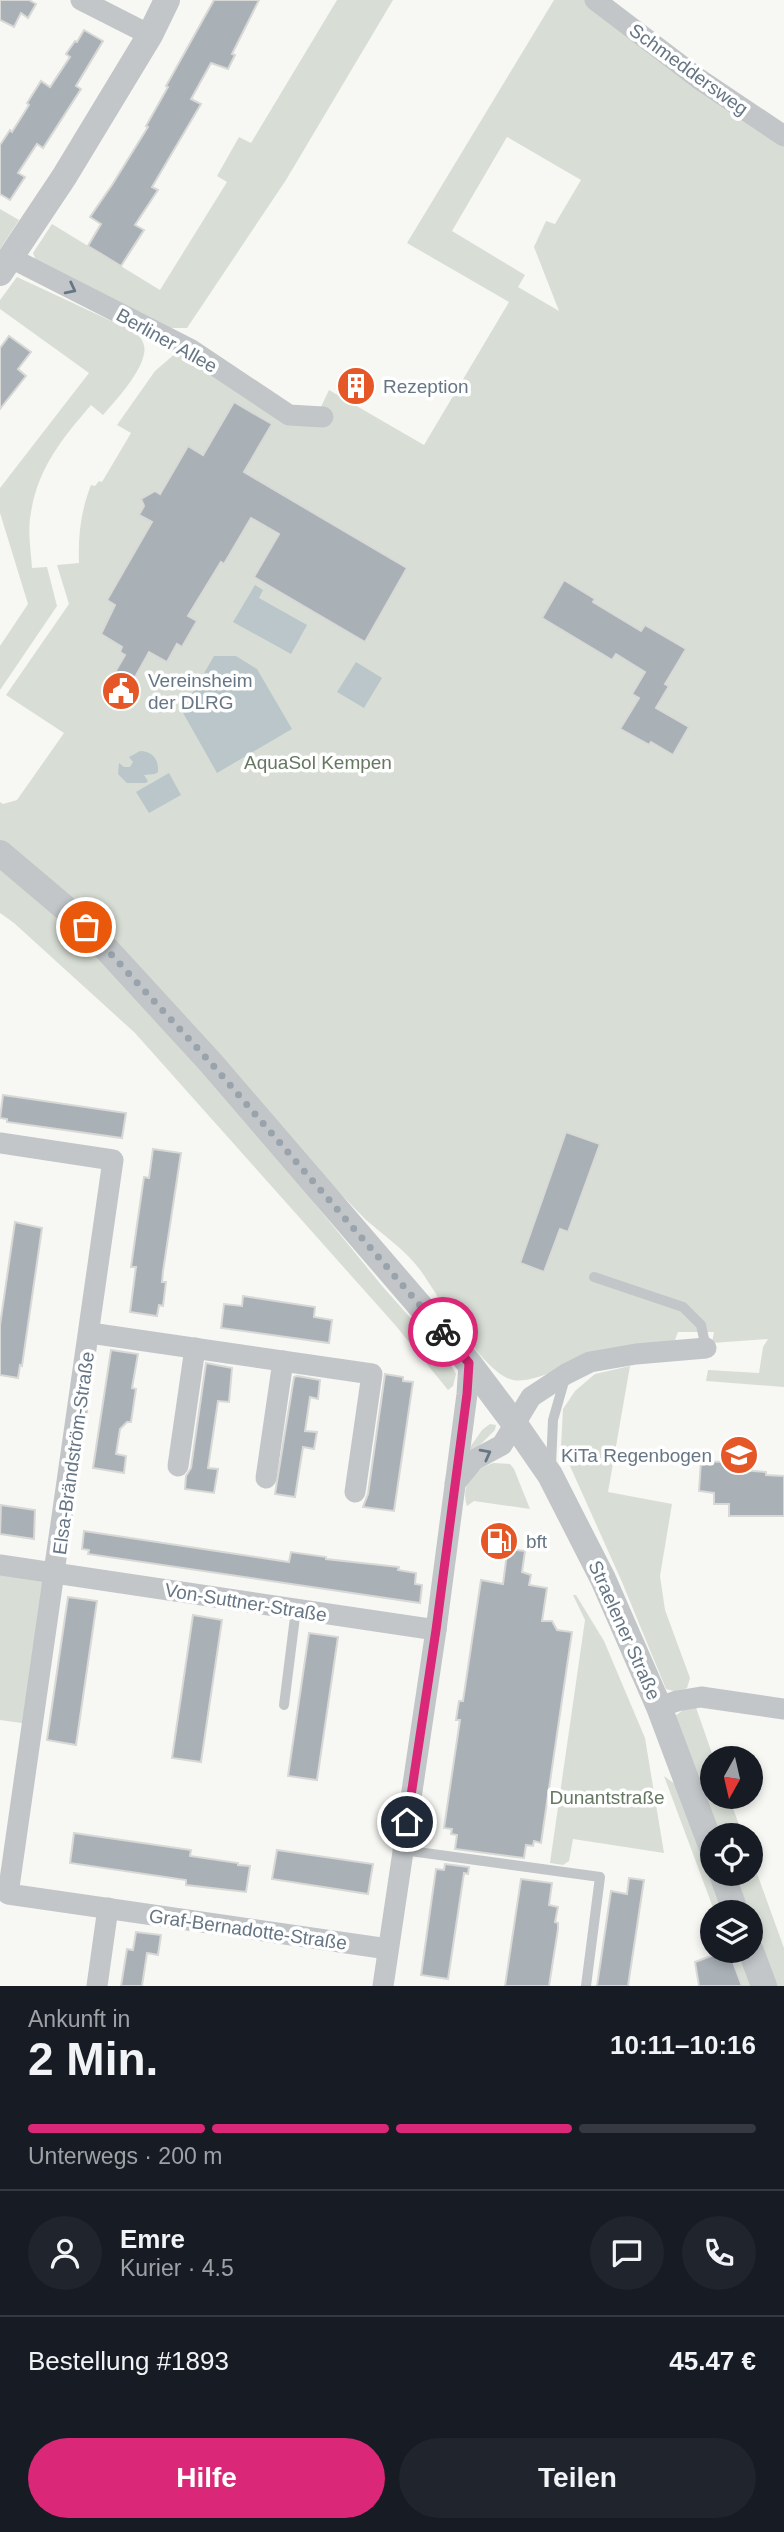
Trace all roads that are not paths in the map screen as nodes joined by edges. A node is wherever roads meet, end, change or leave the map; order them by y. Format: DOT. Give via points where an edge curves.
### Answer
graph roads {
  1 [pos="81,0"];
  2 [pos="167,0"];
  3 [pos="595,0"];
  4 [pos="150,35"];
  5 [pos="784,136"];
  6 [pos="5,265"];
  7 [pos="323,416"];
  8 [pos="0,853"];
  9 [pos="0,1143"];
  10 [pos="594,1277"];
  11 [pos="90,1333"];
  12 [pos="195,1348"];
  13 [pos="706,1348"];
  14 [pos="283,1361"];
  15 [pos="469,1363"];
  16 [pos="566,1374"];
  17 [pos="514,1423"];
  18 [pos="178,1466"];
  19 [pos="550,1475"];
  20 [pos="266,1478"];
  21 [pos="455,1483"];
  22 [pos="355,1492"];
  23 [pos="0,1565"];
  24 [pos="56,1573"];
  25 [pos="296,1609"];
  26 [pos="436,1630"];
  27 [pos="284,1705"];
  28 [pos="659,1707"];
  29 [pos="784,1709"];
  30 [pos="703,1823"];
  31 [pos="403,1850"];
  32 [pos="108,1908"];
  33 [pos="388,1949"];
  34 [pos="755,1963"];
  35 [pos="97,1986"];
  36 [pos="383,1986"];
  37 [pos="586,1986"];
  38 [pos="764,1986"];
  1 -- 4 [label="street"];
  2 -- 4 [label="street, Berliner Allee"];
  3 -- 5 [label="street, Schmeddersweg"];
  4 -- 6 [label="street, Berliner Allee"];
  6 -- 7 [label="street, Berliner Allee, one-way" via="160,333 289,415"];
  8 -- 15 [label="street, Straelener Straße" via="71,913 119,962"];
  9 -- 11 [label="street, Elsa-Brändström-Straße" via="113,1160"];
  10 -- 13 [label="lane" via="682,1307 701,1325"];
  11 -- 12 [label="street, Elsa-Brändström-Straße"];
  11 -- 24 [label="street, Elsa-Brändström-Straße"];
  12 -- 14 [label="street, Elsa-Brändström-Straße"];
  12 -- 18 [label="street"];
  13 -- 16 [label="street" via="590,1362"];
  14 -- 20 [label="street"];
  14 -- 22 [label="street, Elsa-Brändström-Straße" via="372,1374"];
  15 -- 17 [label="street, Straelener Straße"];
  15 -- 21 [label="street"];
  16 -- 17 [label="street" via="531,1397"];
  16 -- 19 [label="lane" via="553,1420"];
  17 -- 19 [label="street, Straelener Straße"];
  21 -- 17 [label="street, one-way" via="474,1460 502,1445"];
  19 -- 28 [label="street, Straelener Straße" via="603,1579"];
  21 -- 26 [label="street"];
  23 -- 24 [label="street, Von-Suttner-Straße"];
  24 -- 25 [label="street, Von-Suttner-Straße"];
  24 -- 32 [label="street, Graf-Bernadotte-Straße" via="8,1894"];
  25 -- 26 [label="street, Von-Suttner-Straße"];
  25 -- 27 [label="lane"];
  26 -- 31 [label="street"];
  28 -- 29 [label="street" via="701,1697"];
  28 -- 30 [label="street, Straelener Straße"];
  31 -- 33 [label="street"];
  31 -- 37 [label="lane" via="600,1877"];
  32 -- 33 [label="street, Graf-Bernadotte-Straße"];
  32 -- 35 [label="street"];
  33 -- 36 [label="street"];
  34 -- 38 [label="street"];
}
